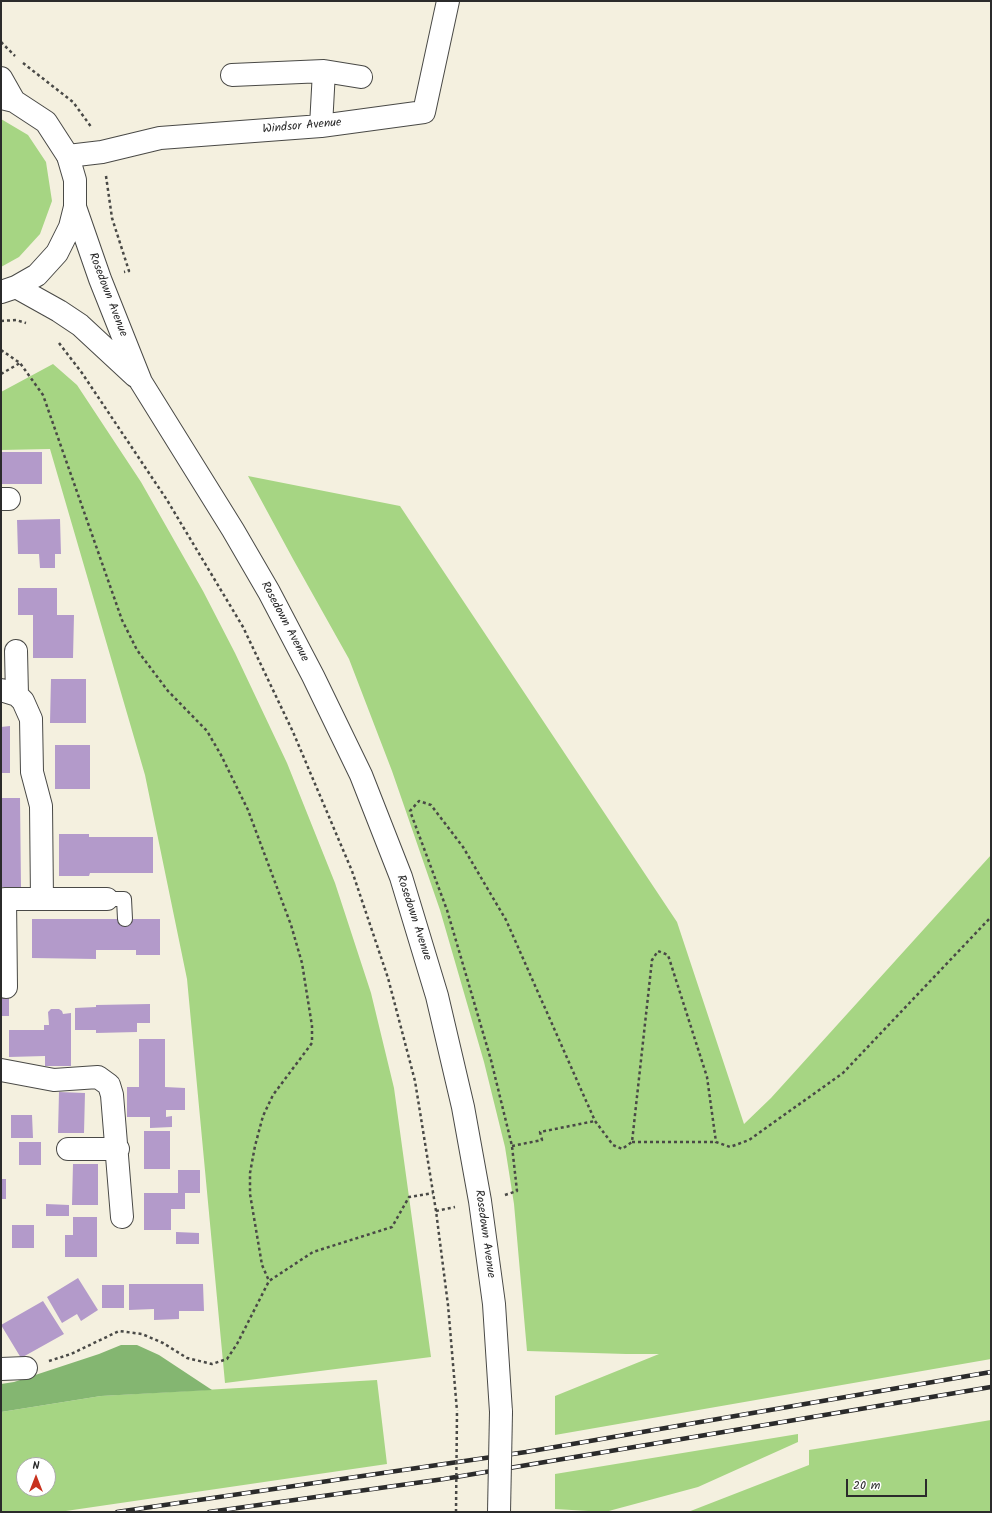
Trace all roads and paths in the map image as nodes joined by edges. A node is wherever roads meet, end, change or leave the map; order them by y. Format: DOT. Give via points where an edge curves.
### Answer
graph roads {
  1 [pos="448,1"];
  2 [pos="324,71"];
  3 [pos="232,75"];
  4 [pos="361,77"];
  5 [pos="1,78"];
  6 [pos="7,99"];
  7 [pos="321,126"];
  8 [pos="68,156"];
  9 [pos="75,207"];
  10 [pos="8,290"];
  11 [pos="1,321"];
  12 [pos="32,324"];
  13 [pos="57,341"];
  14 [pos="1,350"];
  15 [pos="20,363"];
  16 [pos="1,374"];
  17 [pos="141,382"];
  18 [pos="16,651"];
  19 [pos="9,692"];
  20 [pos="42,899"];
  21 [pos="107,899"];
  22 [pos="991,917"];
  23 [pos="124,919"];
  24 [pos="6,987"];
  25 [pos="1,1070"];
  26 [pos="595,1121"];
  27 [pos="632,1142"];
  28 [pos="716,1142"];
  29 [pos="512,1146"];
  30 [pos="118,1148"];
  31 [pos="68,1149"];
  32 [pos="517,1191"];
  33 [pos="433,1193"];
  34 [pos="122,1217"];
  35 [pos="269,1281"];
  36 [pos="26,1368"];
  37 [pos="1,1369"];
  38 [pos="456,1512"];
  39 [pos="499,1512"];
  1 -- 7 [label="street, Windsor Avenue" via="424,112"];
  2 -- 3 [label="street"];
  2 -- 4 [label="street"];
  2 -- 7 [label="street"];
  5 -- 6 [label="street"];
  6 -- 8 [label="street" via="46,122"];
  7 -- 8 [label="street, Windsor Avenue" via="160,138 102,152"];
  8 -- 9 [label="street" via="75,180"];
  9 -- 10 [label="street" via="70,227 57,253 37,274"];
  9 -- 17 [label="street, Rosedown Avenue" via="100,280"];
  10 -- 17 [label="street, Rosedown Avenue" via="59,311 80,325"];
  11 -- 12 [label="path" via="16,320"];
  13 -- 33 [label="path" via="82,373 167,500 243,627 293,732 352,871 388,978 415,1082"];
  14 -- 15 [label="path"];
  15 -- 16 [label="path"];
  15 -- 35 [label="path" via="43,395 122,620 137,650 168,691 207,731 221,755 248,810 291,925 302,963 312,1026 312,1043 273,1095 263,1116 250,1173 250,1194 262,1265"];
  17 -- 39 [label="street, Rosedown Avenue, bridge" via="269,592 361,775 401,877 437,996 464,1107 480,1201 494,1304 501,1412"];
  18 -- 19 [label="street"];
  19 -- 20 [label="street" via="24,701 31,719 32,772 41,806"];
  20 -- 21 [label="street"];
  20 -- 24 [label="street" via="6,899"];
  21 -- 23 [label="lane" via="124,899"];
  22 -- 28 [label="path" via="842,1073 749,1140 730,1147"];
  25 -- 30 [label="street" via="54,1080 98,1077 108,1085 112,1095"];
  26 -- 27 [label="path" via="613,1145 622,1148"];
  26 -- 29 [label="path" via="540,1132 542,1140"];
  26 -- 29 [label="path" via="506,920 463,848 431,805 418,801 410,811 447,910 491,1060"];
  27 -- 28 [label="path"];
  27 -- 28 [label="path" via="652,960 658,951 668,956 707,1076"];
  29 -- 32 [label="path"];
  30 -- 31 [label="street"];
  30 -- 34 [label="street"];
  33 -- 35 [label="path" via="409,1197 392,1227 313,1252"];
  33 -- 38 [label="path, bridge" via="448,1305 457,1411"];
  35 -- 36 [label="path" via="227,1359 212,1364 187,1358 142,1334 120,1331 72,1354"];
  36 -- 37 [label="street"];
}
